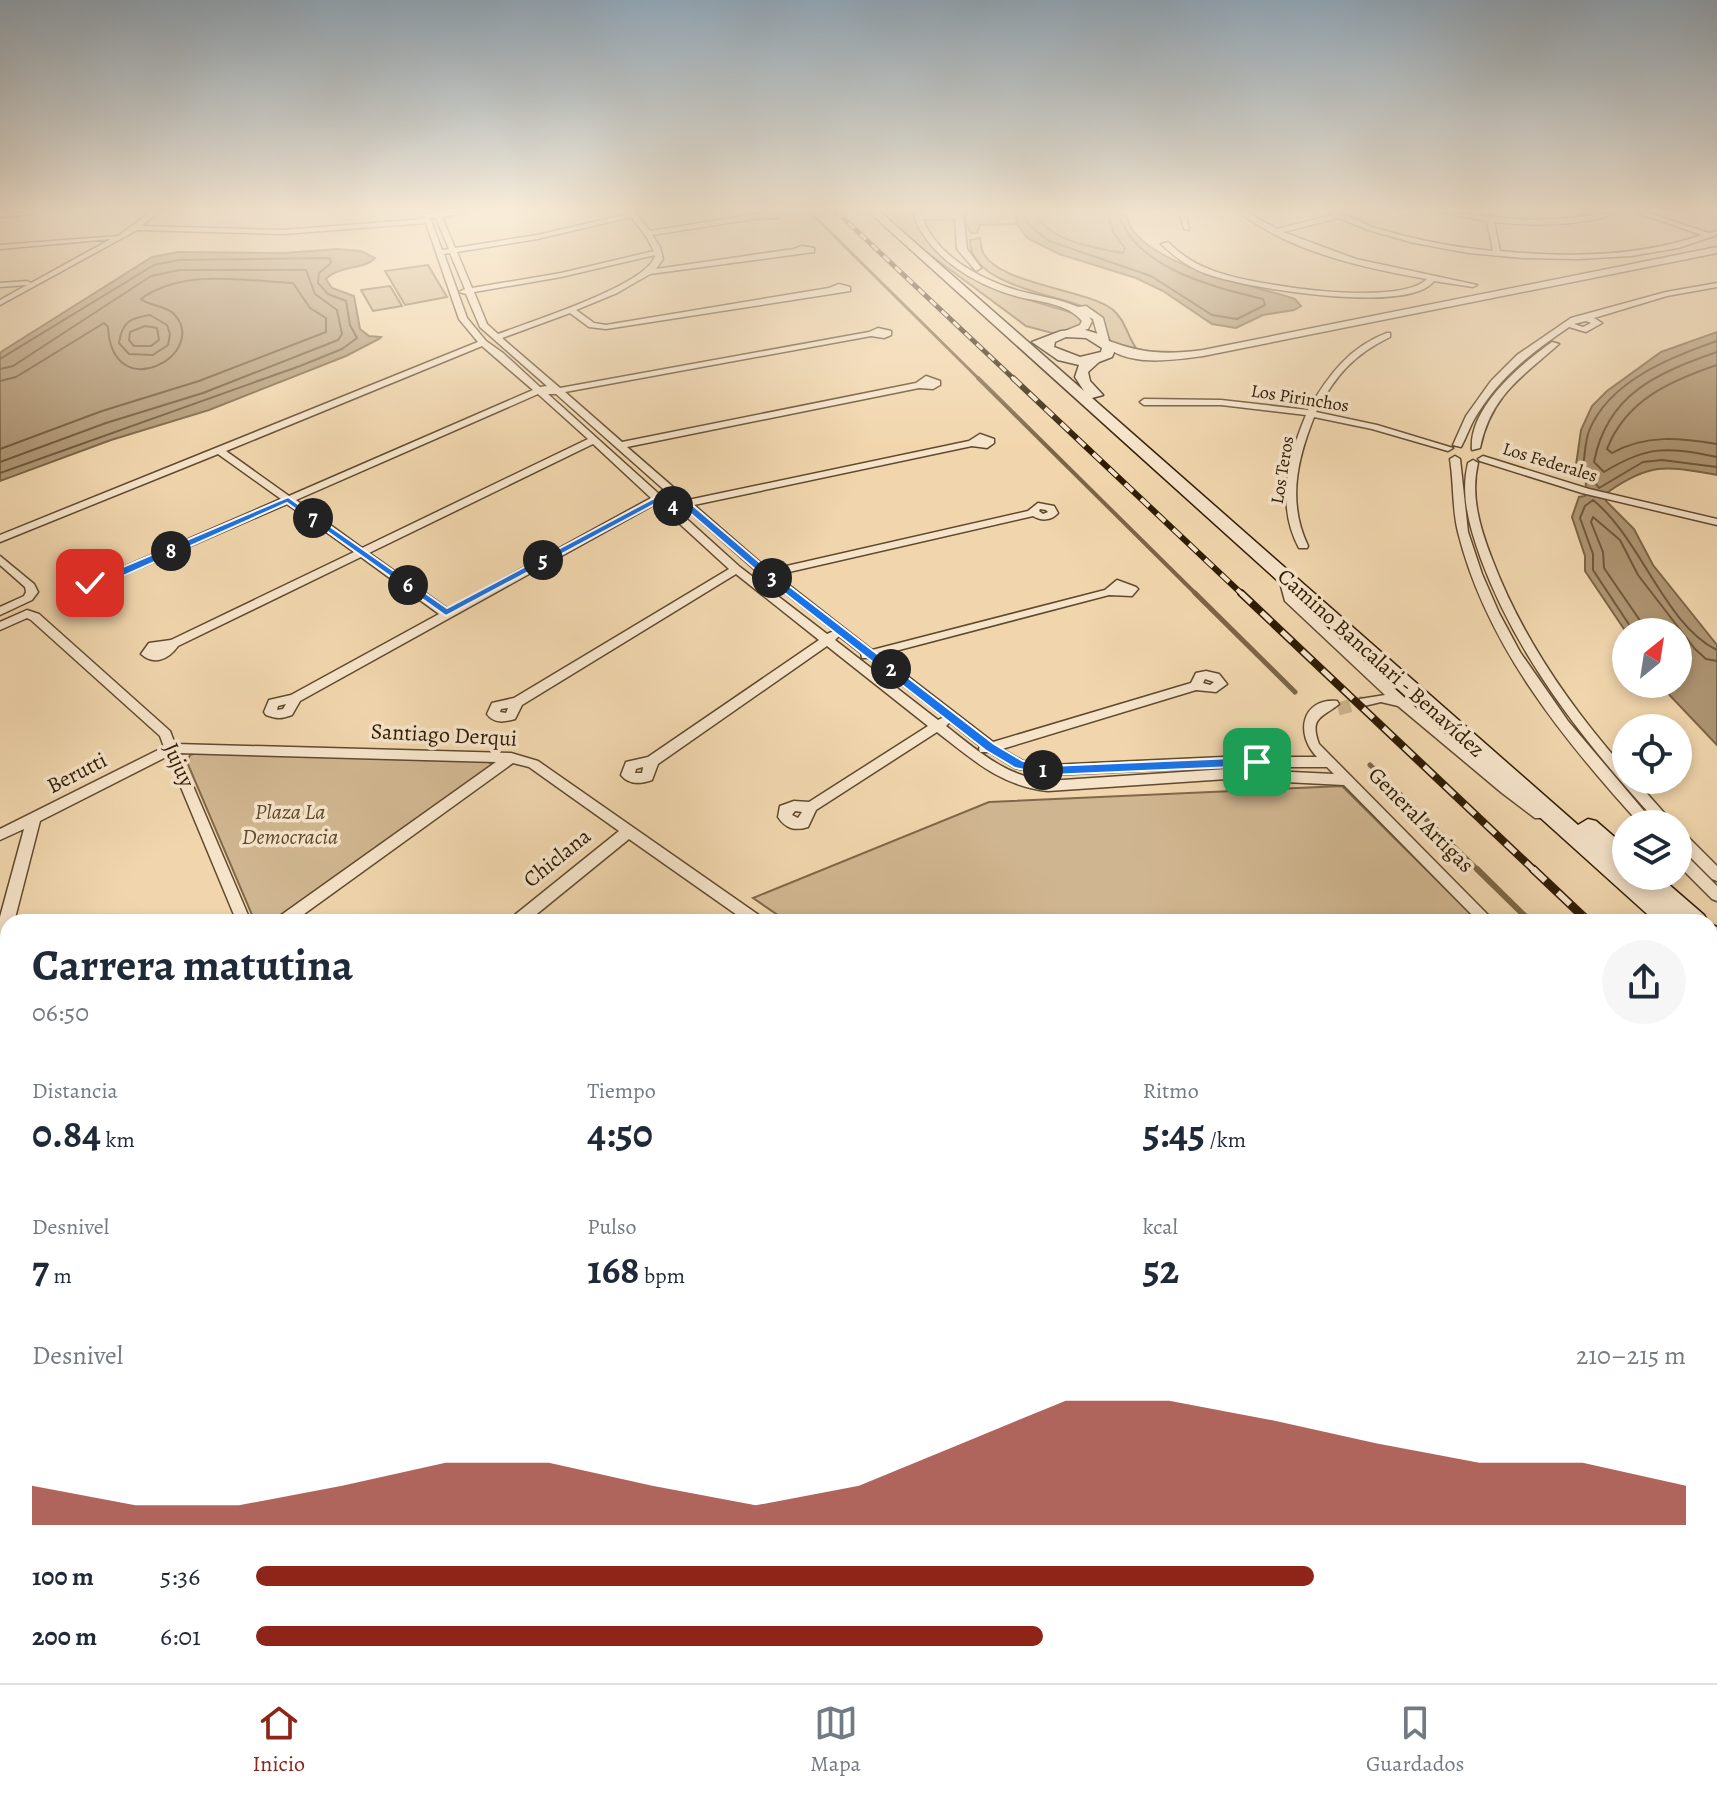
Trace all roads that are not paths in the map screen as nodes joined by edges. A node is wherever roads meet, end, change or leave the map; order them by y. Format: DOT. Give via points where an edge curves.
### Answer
graph roads {
  1 [pos="21,291"];
  2 [pos="477,291"];
  3 [pos="611,291"];
  4 [pos="828,291"];
  5 [pos="964,291"];
  6 [pos="966,291"];
  7 [pos="975,291"];
  8 [pos="1011,291"];
  9 [pos="1030,291"];
  10 [pos="1292,291"];
  11 [pos="1406,291"];
  12 [pos="1515,291"];
  13 [pos="1697,291"];
  14 [pos="1697,291"];
  15 [pos="469,292"];
  16 [pos="454,293"];
  17 [pos="0,303"];
  18 [pos="570,309"];
  19 [pos="1587,318"];
  20 [pos="1598,323"];
  21 [pos="1570,325"];
  22 [pos="1583,330"];
  23 [pos="1067,333"];
  24 [pos="871,334"];
  25 [pos="1387,335"];
  26 [pos="500,337"];
  27 [pos="1106,342"];
  28 [pos="484,343"];
  29 [pos="1050,351"];
  30 [pos="1203,353"];
  31 [pos="1096,359"];
  32 [pos="1502,374"];
  33 [pos="1515,377"];
  34 [pos="919,385"];
  35 [pos="555,388"];
  36 [pos="540,392"];
  37 [pos="1144,402"];
  38 [pos="1091,403"];
  39 [pos="1311,414"];
  40 [pos="596,442"];
  41 [pos="972,443"];
  42 [pos="619,444"];
  43 [pos="1475,448"];
  44 [pos="219,450"];
  45 [pos="1454,451"];
  46 [pos="608,453"];
  47 [pos="1478,461"];
  48 [pos="288,500"];
  49 [pos="663,503"];
  50 [pos="686,504"];
  51 [pos="1034,513"];
  52 [pos="1717,522"];
  53 [pos="0,539"];
  54 [pos="1303,546"];
  55 [pos="362,553"];
  56 [pos="0,559"];
  57 [pos="1473,566"];
  58 [pos="1489,567"];
  59 [pos="739,572"];
  60 [pos="766,573"];
  61 [pos="1283,575"];
  62 [pos="99,582"];
  63 [pos="757,586"];
  64 [pos="1109,592"];
  65 [pos="0,611"];
  66 [pos="446,613"];
  67 [pos="0,626"];
  68 [pos="841,631"];
  69 [pos="827,639"];
  70 [pos="174,643"];
  71 [pos="871,653"];
  72 [pos="857,661"];
  73 [pos="1372,676"];
  74 [pos="1196,686"];
  75 [pos="295,698"];
  76 [pos="517,702"];
  77 [pos="1400,703"];
  78 [pos="1336,707"];
  79 [pos="952,717"];
  80 [pos="939,725"];
  81 [pos="989,747"];
  82 [pos="173,748"];
  83 [pos="973,754"];
  84 [pos="1324,757"];
  85 [pos="511,758"];
  86 [pos="652,761"];
  87 [pos="1225,768"];
  88 [pos="1349,780"];
  89 [pos="811,807"];
  90 [pos="1636,810"];
  91 [pos="1654,810"];
  92 [pos="33,820"];
  93 [pos="629,831"];
  94 [pos="0,835"];
  95 [pos="1589,848"];
  96 [pos="1612,848"];
  97 [pos="1692,853"];
  98 [pos="1707,872"];
  99 [pos="1660,890"];
  100 [pos="1717,895"];
  101 [pos="8,914"];
  102 [pos="241,914"];
  103 [pos="293,914"];
  104 [pos="526,914"];
  105 [pos="747,914"];
  106 [pos="1480,914"];
  107 [pos="1663,914"];
  108 [pos="1687,914"];
  1 -- 17 [label="street"];
  2 -- 15 [label="street"];
  3 -- 18 [label="street"];
  4 -- 18 [label="street" via="606,327 592,325"];
  5 -- 38 [label="main road, Camino Bancalari - Benavídez"];
  6 -- 29 [label="main road, Camino Bancalari - Benavídez"];
  7 -- 23 [label="main road, Camino Bancalari - Benavídez" via="1028,329"];
  8 -- 23 [label="street" via="1081,313 1087,324"];
  9 -- 27 [label="street" via="1090,312 1101,323"];
  10 -- 11 [label="street" via="1363,295"];
  12 -- 30 [label="street"];
  13 -- 19 [label="street"];
  14 -- 20 [label="street"];
  15 -- 16 [label="street"];
  15 -- 26 [label="street" via="480,321"];
  16 -- 28 [label="street" via="463,319"];
  18 -- 26 [label="street"];
  19 -- 20 [label="street"];
  19 -- 21 [label="street"];
  20 -- 22 [label="street"];
  21 -- 22 [label="street"];
  21 -- 32 [label="street"];
  22 -- 33 [label="street" via="1545,351"];
  23 -- 27 [label="main road, Camino Bancalari - Benavídez"];
  23 -- 29 [label="main road" via="1047,341"];
  24 -- 35 [label="street"];
  25 -- 39 [label="street, Los Teros" via="1355,352"];
  26 -- 28 [label="street"];
  26 -- 28 [label="street" via="499,348"];
  26 -- 35 [label="street"];
  27 -- 30 [label="street" via="1141,358"];
  27 -- 31 [label="main road" via="1109,351"];
  28 -- 36 [label="street"];
  28 -- 44 [label="street"];
  29 -- 31 [label="main road" via="1070,360"];
  29 -- 38 [label="main road, Camino Bancalari - Benavídez"];
  30 -- 31 [label="street" via="1153,362"];
  31 -- 96 [label="main road, Camino Bancalari - Benavídez" via="1080,370 1087,388"];
  32 -- 33 [label="street"];
  32 -- 45 [label="street" via="1479,402"];
  33 -- 43 [label="street" via="1492,405"];
  34 -- 42 [label="street"];
  35 -- 36 [label="street"];
  35 -- 42 [label="street"];
  36 -- 40 [label="street"];
  36 -- 48 [label="street"];
  37 -- 39 [label="street, Los Pirinchos" via="1216,402"];
  38 -- 61 [label="main road, Camino Bancalari - Benavídez"];
  39 -- 45 [label="street, Los Pirinchos"];
  39 -- 54 [label="street, Los Teros" via="1298,450 1291,500 1293,527"];
  40 -- 42 [label="street"];
  40 -- 46 [label="street"];
  40 -- 55 [label="street"];
  41 -- 50 [label="street"];
  42 -- 46 [label="street"];
  42 -- 50 [label="street"];
  43 -- 45 [label="street"];
  43 -- 47 [label="street"];
  44 -- 48 [label="street"];
  44 -- 53 [label="street"];
  45 -- 47 [label="street, Los Federales"];
  45 -- 57 [label="street" via="1457,500"];
  46 -- 49 [label="street"];
  47 -- 52 [label="street, Los Federales"];
  47 -- 58 [label="street" via="1470,485 1473,514"];
  48 -- 55 [label="street"];
  48 -- 62 [label="street"];
  49 -- 50 [label="street"];
  49 -- 59 [label="street"];
  49 -- 66 [label="street"];
  50 -- 60 [label="street"];
  51 -- 60 [label="street"];
  55 -- 66 [label="street"];
  55 -- 70 [label="street"];
  56 -- 65 [label="street" via="32,592"];
  57 -- 58 [label="street"];
  57 -- 90 [label="street" via="1504,634 1545,699"];
  58 -- 91 [label="street" via="1513,623 1555,693"];
  59 -- 60 [label="street"];
  59 -- 63 [label="street"];
  59 -- 76 [label="street"];
  60 -- 63 [label="street"];
  60 -- 68 [label="street"];
  61 -- 73 [label="street" via="1289,599"];
  61 -- 95 [label="main road, Camino Bancalari - Benavídez"];
  63 -- 69 [label="street"];
  64 -- 71 [label="street"];
  66 -- 75 [label="street"];
  67 -- 82 [label="street, Jujuy" via="27,614 35,617 165,734"];
  68 -- 69 [label="street"];
  68 -- 71 [label="street"];
  69 -- 72 [label="street"];
  69 -- 86 [label="street"];
  71 -- 72 [label="street"];
  71 -- 79 [label="street"];
  72 -- 80 [label="street"];
  73 -- 77 [label="street"];
  73 -- 77 [label="street" via="1374,689 1361,699"];
  74 -- 81 [label="street"];
  77 -- 95 [label="street" via="1467,760"];
  78 -- 84 [label="street" via="1322,716 1315,734"];
  79 -- 80 [label="street"];
  79 -- 81 [label="street"];
  80 -- 83 [label="street"];
  80 -- 89 [label="street"];
  81 -- 83 [label="street"];
  81 -- 87 [label="street" via="1020,765 1050,770"];
  82 -- 85 [label="street, Santiago Derqui"];
  82 -- 92 [label="street, Berutti"];
  82 -- 102 [label="street, Jujuy"];
  83 -- 87 [label="street" via="1012,778 1048,786"];
  84 -- 87 [label="street"];
  84 -- 88 [label="street, General Artigas"];
  85 -- 93 [label="street, Santiago Derqui" via="533,764"];
  85 -- 103 [label="street"];
  87 -- 88 [label="street"];
  88 -- 106 [label="street, General Artigas"];
  92 -- 94 [label="street, Berutti"];
  92 -- 101 [label="street"];
  93 -- 104 [label="street, Chiclana"];
  93 -- 105 [label="street, Santiago Derqui"];
  95 -- 107 [label="main road, Camino Bancalari - Benavídez"];
  97 -- 98 [label="street"];
  98 -- 100 [label="street"];
  99 -- 108 [label="main road"];
}
